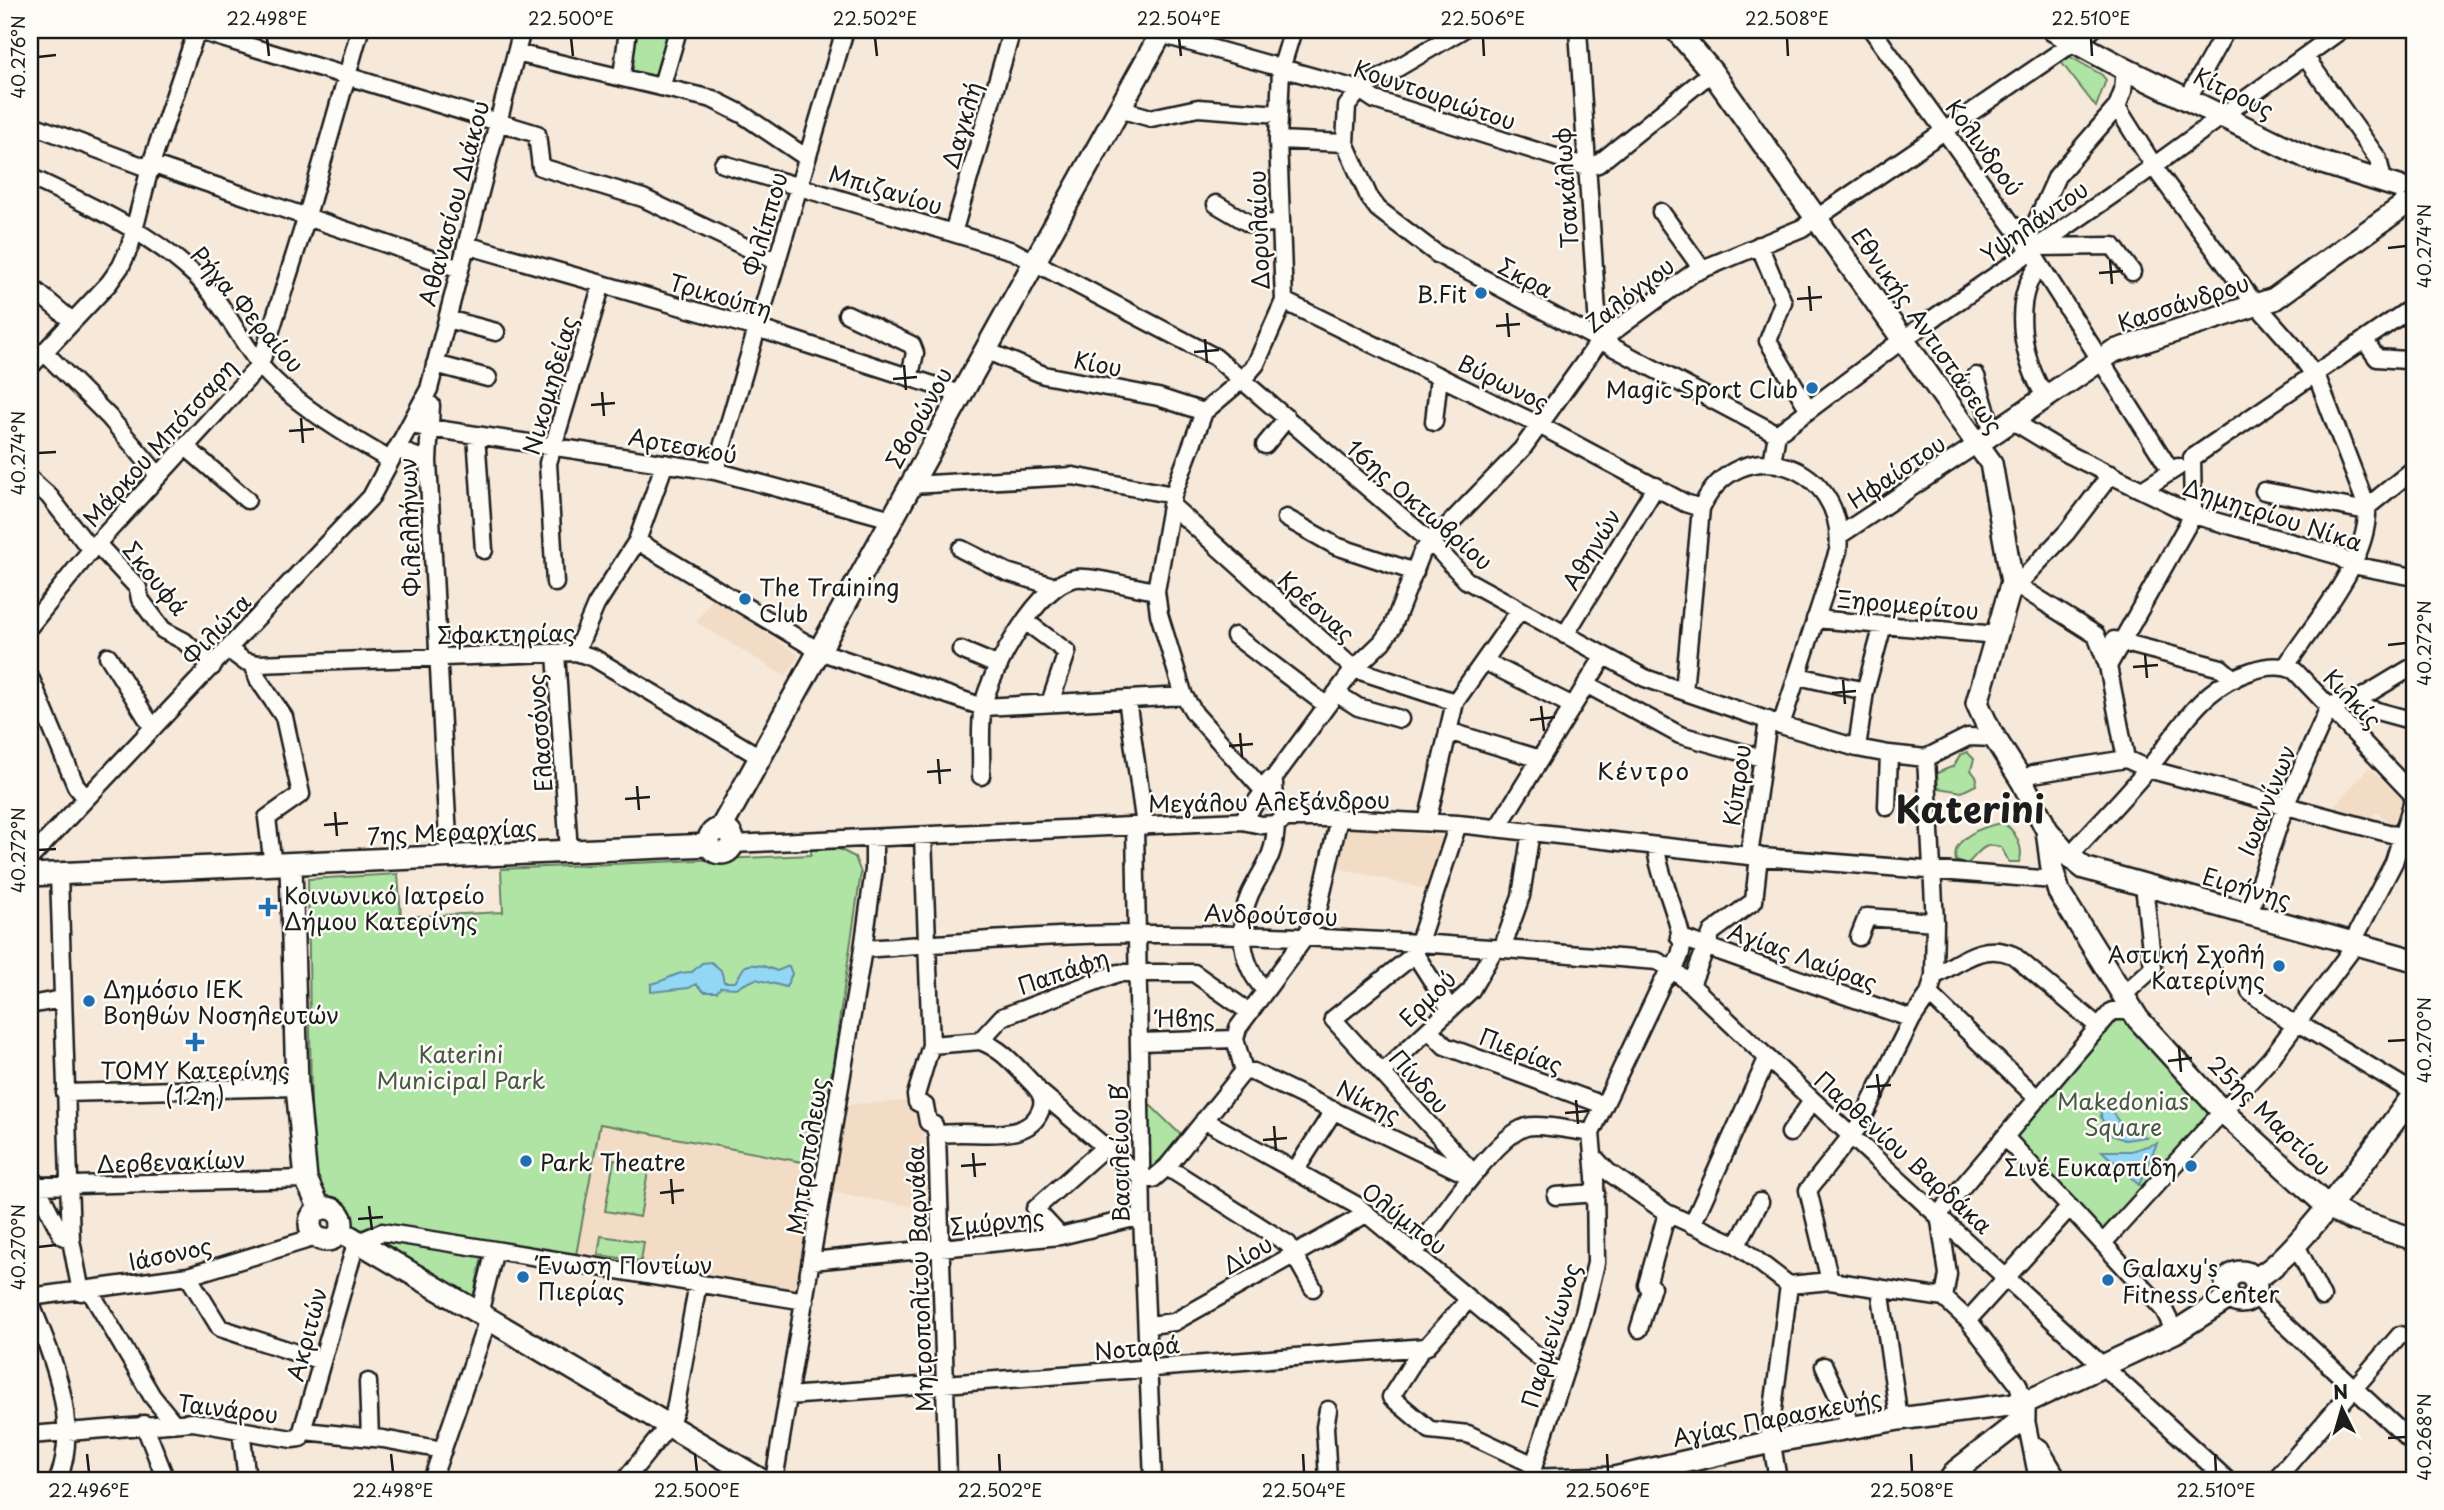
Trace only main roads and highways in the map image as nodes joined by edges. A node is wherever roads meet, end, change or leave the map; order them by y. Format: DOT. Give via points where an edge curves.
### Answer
graph roads {
  1 [pos="1676,30"];
  2 [pos="2053,30"];
  3 [pos="1156,31"];
  4 [pos="2403,193"];
  5 [pos="1997,431"];
  6 [pos="1991,463"];
  7 [pos="2047,830"];
  8 [pos="721,840"];
  9 [pos="2076,862"];
  10 [pos="39,866"];
  11 [pos="282,866"];
  12 [pos="2054,880"];
  13 [pos="2413,958"];
  14 [pos="2414,1094"];
  15 [pos="2328,1207"];
  16 [pos="320,1209"];
  17 [pos="348,1237"];
  18 [pos="2414,1239"];
  19 [pos="2025,1409"];
  20 [pos="1534,1475"];
  21 [pos="761,1480"];
  22 [pos="1950,1480"];
  1 -- 5 [label="main road, Εθνικής Αντιστάσεως" via="1712,72 1902,340"];
  2 -- 4 [label="main road, Κίτρους" via="2334,169"];
  3 -- 8 [label="main road, Σβορώνου" via="1119,109 761,757"];
  4 -- 5 [label="main road, Κασσάνδρου" via="2274,299 2124,347"];
  5 -- 6 [label="main road, Εθνικής Αντιστάσεως"];
  5 -- 6 [label="main road"];
  6 -- 7 [label="main road, Εθνικής Αντιστάσεως" via="2015,583 1977,703"];
  7 -- 9 [label="main road"];
  7 -- 12 [label="main road, 25ης Μαρτίου"];
  8 -- 11 [label="main road, 7ης Μεραρχίας"];
  9 -- 12 [label="main road" via="2072,870"];
  9 -- 13 [label="main road, Ειρήνης"];
  10 -- 11 [label="main road, 7ης Μεραρχίας"];
  11 -- 16 [label="main road" via="306,1179"];
  12 -- 15 [label="main road, 25ης Μαρτίου" via="2127,1003 2222,1111"];
  14 -- 15 [label="main road"];
  15 -- 18 [label="main road, 25ης Μαρτίου"];
  15 -- 19 [label="main road" via="2242,1302 2230,1297 2175,1332"];
  16 -- 17 [label="main road" via="336,1211"];
  16 -- 17 [label="main road" via="310,1224 316,1237"];
  17 -- 21 [label="main road"];
  19 -- 20 [label="main road, Αγίας Παρασκευής" via="1899,1419 1614,1478"];
  19 -- 22 [label="main road"];
}
